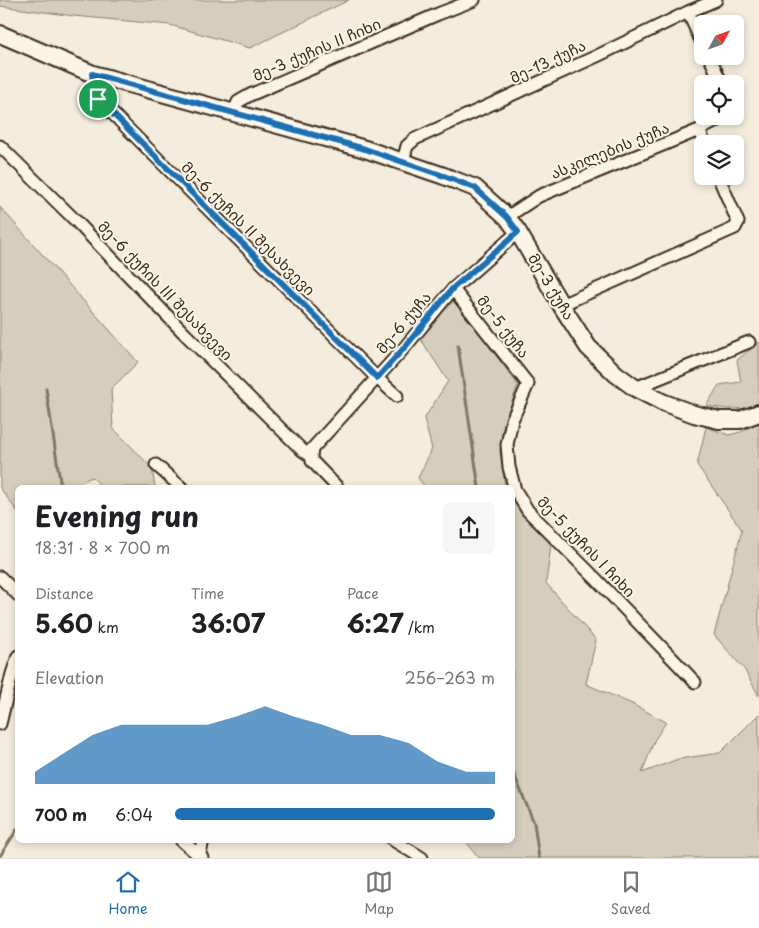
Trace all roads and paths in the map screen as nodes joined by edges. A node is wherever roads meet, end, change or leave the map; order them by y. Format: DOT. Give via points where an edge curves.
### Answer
graph roads {
  1 [pos="474,0"];
  2 [pos="716,0"];
  3 [pos="688,12"];
  4 [pos="694,25"];
  5 [pos="0,34"];
  6 [pos="92,74"];
  7 [pos="233,113"];
  8 [pos="709,125"];
  9 [pos="699,130"];
  10 [pos="701,135"];
  11 [pos="0,146"];
  12 [pos="404,161"];
  13 [pos="722,185"];
  14 [pos="507,217"];
  15 [pos="518,232"];
  16 [pos="453,288"];
  17 [pos="561,305"];
  18 [pos="749,342"];
  19 [pos="377,378"];
  20 [pos="528,384"];
  21 [pos="635,388"];
  22 [pos="398,396"];
  23 [pos="759,413"];
  24 [pos="310,456"];
  25 [pos="156,466"];
  26 [pos="178,485"];
  27 [pos="335,485"];
  28 [pos="514,485"];
  29 [pos="515,490"];
  30 [pos="0,577"];
  31 [pos="15,593"];
  32 [pos="15,665"];
  33 [pos="0,671"];
  34 [pos="12,674"];
  35 [pos="694,682"];
  36 [pos="0,724"];
  37 [pos="184,843"];
  38 [pos="202,843"];
  39 [pos="399,843"];
  40 [pos="200,858"];
  41 [pos="422,858"];
  1 -- 7 [label="street, მე-3 ქუჩის II ჩიხი" via="250,95 238,102"];
  2 -- 3 [label="street, მე-13 ქუჩა"];
  3 -- 4 [label="street"];
  3 -- 12 [label="street, მე-13 ქუჩა" via="415,138 407,146"];
  5 -- 6 [label="street, მე-3 ქუჩა"];
  6 -- 7 [label="street, მე-3 ქუჩა"];
  6 -- 19 [label="street, მე-6 ქუჩის II შესახვევი" via="98,99"];
  7 -- 12 [label="street, მე-3 ქუჩა"];
  8 -- 9 [label="street, ასკილების ქუჩა"];
  9 -- 10 [label="street"];
  9 -- 14 [label="street, ასკილების ქუჩა" via="539,196"];
  11 -- 24 [label="street, მე-6 ქუჩის III შესახვევი"];
  12 -- 14 [label="street, მე-3 ქუჩა" via="475,188"];
  13 -- 17 [label="street" via="738,222 735,228"];
  14 -- 15 [label="street, მე-3 ქუჩა"];
  15 -- 16 [label="street, მე-6 ქუჩა"];
  15 -- 17 [label="street, მე-3 ქუჩა"];
  16 -- 19 [label="street, მე-6 ქუჩა"];
  16 -- 20 [label="street, მე-5 ქუჩა"];
  17 -- 21 [label="street, მე-3 ქუჩა" via="588,347"];
  18 -- 21 [label="street"];
  19 -- 22 [label="street, მე-6 ქუჩის II შესახვევი"];
  19 -- 24 [label="street, მე-6 ქუჩა" via="316,444"];
  20 -- 28 [label="street, მე-5 ქუჩის I ჩიხი" via="512,420 507,445"];
  21 -- 23 [label="street, მე-3 ქუჩა" via="662,402 719,420 740,420"];
  24 -- 27 [label="street"];
  25 -- 26 [label="street"];
  29 -- 35 [label="street, მე-5 ქუჩის I ჩიხი" via="528,511"];
  30 -- 31 [label="street"];
  32 -- 34 [label="street"];
  33 -- 34 [label="street"];
  34 -- 36 [label="street"];
  37 -- 40 [label="street"];
  38 -- 40 [label="street"];
  39 -- 41 [label="street"];
}
